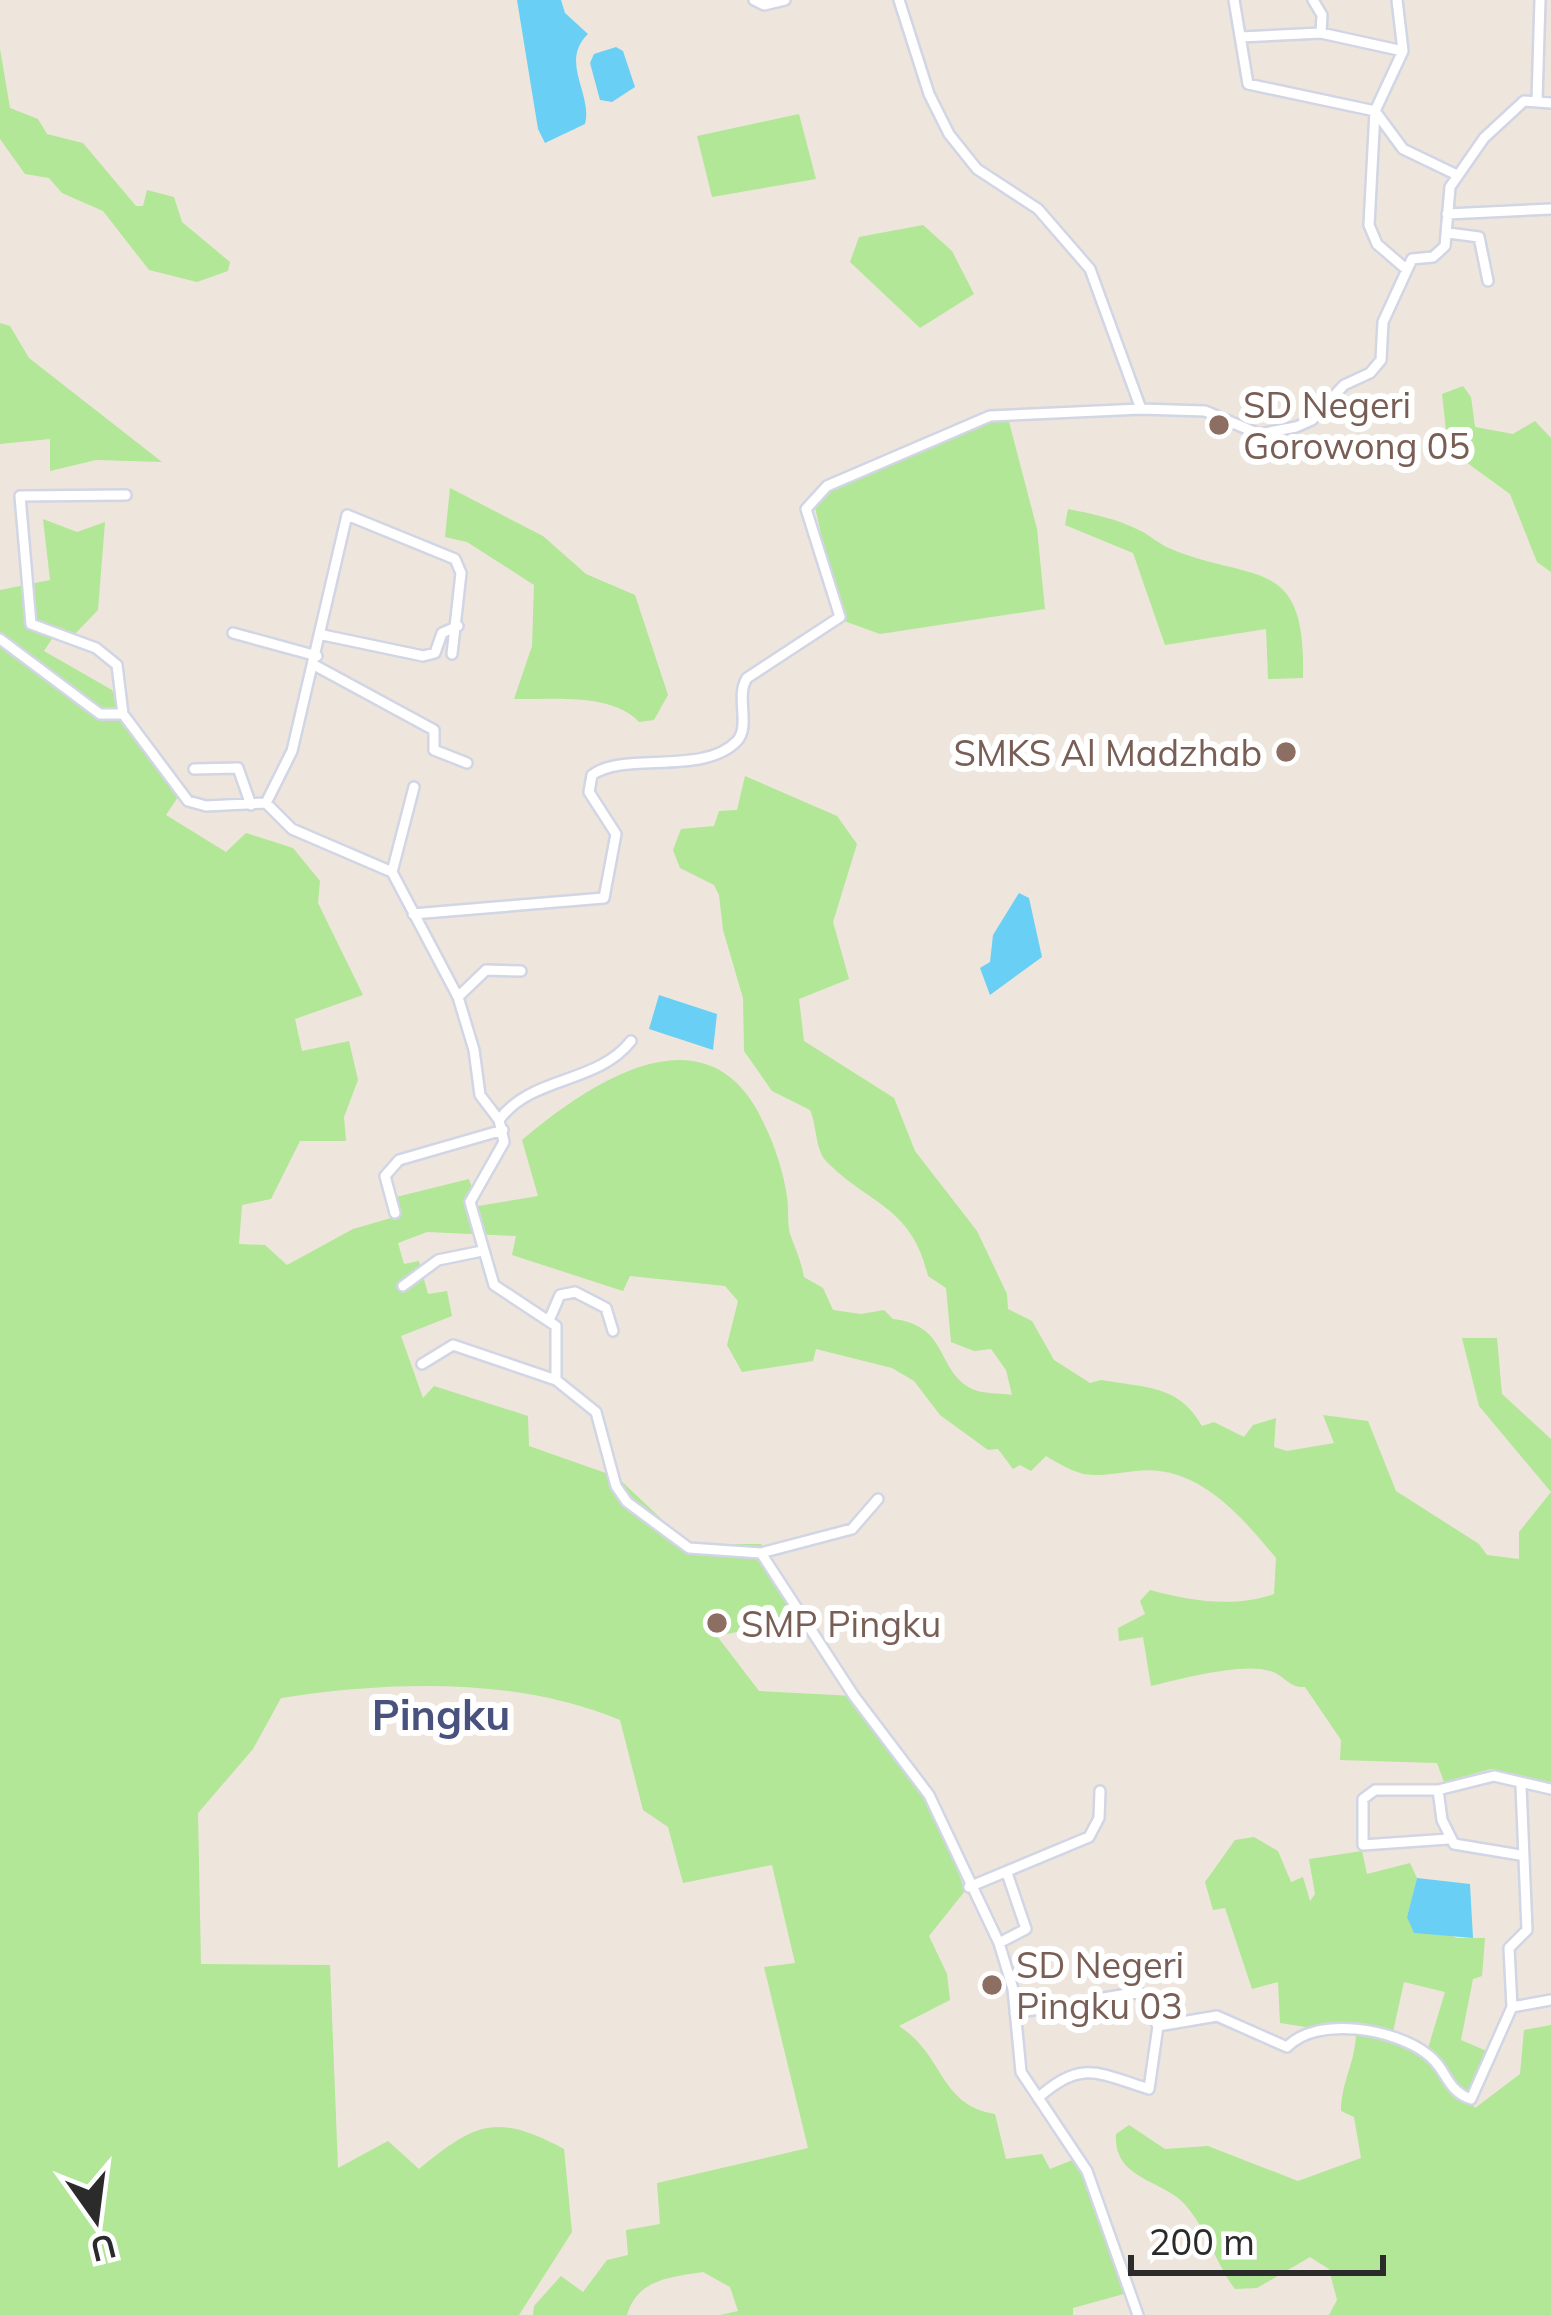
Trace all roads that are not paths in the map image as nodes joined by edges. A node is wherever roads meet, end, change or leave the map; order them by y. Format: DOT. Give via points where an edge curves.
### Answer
graph roads {
  1 [pos="754,0"];
  2 [pos="785,0"];
  3 [pos="899,0"];
  4 [pos="1234,0"];
  5 [pos="1313,0"];
  6 [pos="1397,0"];
  7 [pos="1540,0"];
  8 [pos="1546,31"];
  9 [pos="1321,33"];
  10 [pos="1241,37"];
  11 [pos="1403,51"];
  12 [pos="1537,100"];
  13 [pos="1551,103"];
  14 [pos="1375,111"];
  15 [pos="1455,173"];
  16 [pos="1551,209"];
  17 [pos="1448,214"];
  18 [pos="1448,233"];
  19 [pos="1406,268"];
  20 [pos="1488,281"];
  21 [pos="1141,409"];
  22 [pos="126,495"];
  23 [pos="458,626"];
  24 [pos="233,633"];
  25 [pos="322,635"];
  26 [pos="0,639"];
  27 [pos="452,655"];
  28 [pos="316,661"];
  29 [pos="123,714"];
  30 [pos="466,763"];
  31 [pos="194,769"];
  32 [pos="414,787"];
  33 [pos="266,803"];
  34 [pos="251,805"];
  35 [pos="392,872"];
  36 [pos="413,914"];
  37 [pos="521,970"];
  38 [pos="458,997"];
  39 [pos="631,1041"];
  40 [pos="501,1125"];
  41 [pos="394,1213"];
  42 [pos="482,1251"];
  43 [pos="403,1286"];
  44 [pos="550,1318"];
  45 [pos="613,1330"];
  46 [pos="422,1364"];
  47 [pos="556,1380"];
  48 [pos="878,1499"];
  49 [pos="761,1553"];
  50 [pos="1521,1786"];
  51 [pos="1551,1789"];
  52 [pos="1438,1790"];
  53 [pos="1100,1791"];
  54 [pos="1448,1839"];
  55 [pos="1520,1855"];
  56 [pos="1007,1873"];
  57 [pos="969,1887"];
  58 [pos="999,1942"];
  59 [pos="1551,2000"];
  60 [pos="1512,2008"];
  61 [pos="1016,2013"];
  62 [pos="1158,2026"];
  63 [pos="1038,2098"];
  64 [pos="1138,2315"];
  1 -- 2 [label="street"];
  3 -- 21 [label="street" via="949,134 977,169 1038,209 1090,269"];
  4 -- 10 [label="street"];
  5 -- 9 [label="street"];
  6 -- 11 [label="street"];
  7 -- 8 [label="street"];
  8 -- 12 [label="street"];
  9 -- 10 [label="street"];
  9 -- 11 [label="street"];
  10 -- 14 [label="street" via="1248,84"];
  11 -- 14 [label="street"];
  12 -- 13 [label="street"];
  12 -- 15 [label="street" via="1509,112"];
  14 -- 15 [label="street" via="1403,149"];
  14 -- 19 [label="street" via="1370,231"];
  15 -- 17 [label="street"];
  16 -- 17 [label="street"];
  17 -- 18 [label="street"];
  18 -- 19 [label="street" via="1440,254 1412,259"];
  18 -- 20 [label="street" via="1479,237"];
  19 -- 21 [label="street" via="1383,322 1381,360 1312,420 1259,434 1205,412"];
  21 -- 36 [label="street" via="990,416 813,496 806,509 840,617 747,678 735,743 669,764 592,775 589,792 616,835 604,898"];
  22 -- 29 [label="street" via="20,496 32,624 96,648 117,665"];
  23 -- 25 [label="street" via="423,656"];
  23 -- 25 [label="street" via="455,559 347,515"];
  23 -- 27 [label="street"];
  24 -- 28 [label="street"];
  25 -- 28 [label="street"];
  26 -- 29 [label="street" via="100,714"];
  28 -- 30 [label="street" via="434,730 434,750"];
  28 -- 33 [label="street" via="292,751"];
  29 -- 34 [label="street" via="188,801"];
  31 -- 34 [label="street" via="238,768"];
  32 -- 35 [label="street"];
  33 -- 34 [label="street"];
  33 -- 35 [label="street" via="292,829"];
  35 -- 36 [label="street"];
  36 -- 38 [label="street"];
  37 -- 38 [label="street" via="486,970"];
  38 -- 40 [label="street" via="480,1095"];
  39 -- 40 [label="street" via="602,1069 520,1097"];
  40 -- 41 [label="street" via="399,1160 385,1176"];
  40 -- 42 [label="street" via="502,1150 470,1202"];
  42 -- 43 [label="street" via="438,1260"];
  42 -- 44 [label="street" via="494,1285"];
  44 -- 45 [label="street" via="560,1295 575,1292 606,1308"];
  44 -- 47 [label="street" via="558,1335"];
  46 -- 47 [label="street" via="453,1346"];
  47 -- 49 [label="street" via="596,1412 627,1502 689,1548"];
  48 -- 49 [label="street" via="852,1529"];
  49 -- 57 [label="street" via="929,1795"];
  50 -- 51 [label="street"];
  50 -- 52 [label="street" via="1494,1776"];
  50 -- 55 [label="street"];
  52 -- 54 [label="street"];
  52 -- 54 [label="street" via="1366,1793 1363,1845"];
  53 -- 56 [label="street" via="1089,1838"];
  54 -- 55 [label="street"];
  55 -- 60 [label="street" via="1527,1930 1509,1948"];
  56 -- 57 [label="street"];
  56 -- 58 [label="street" via="1025,1928"];
  57 -- 58 [label="street"];
  58 -- 61 [label="street"];
  59 -- 60 [label="street"];
  60 -- 62 [label="street" via="1471,2099 1452,2090 1432,2057 1396,2037 1311,2031 1287,2047 1217,2016"];
  61 -- 62 [label="street" via="1139,1992"];
  61 -- 63 [label="street" via="1022,2072"];
  62 -- 63 [label="street" via="1149,2090 1088,2070 1062,2076"];
  63 -- 64 [label="street" via="1087,2171"];
}
